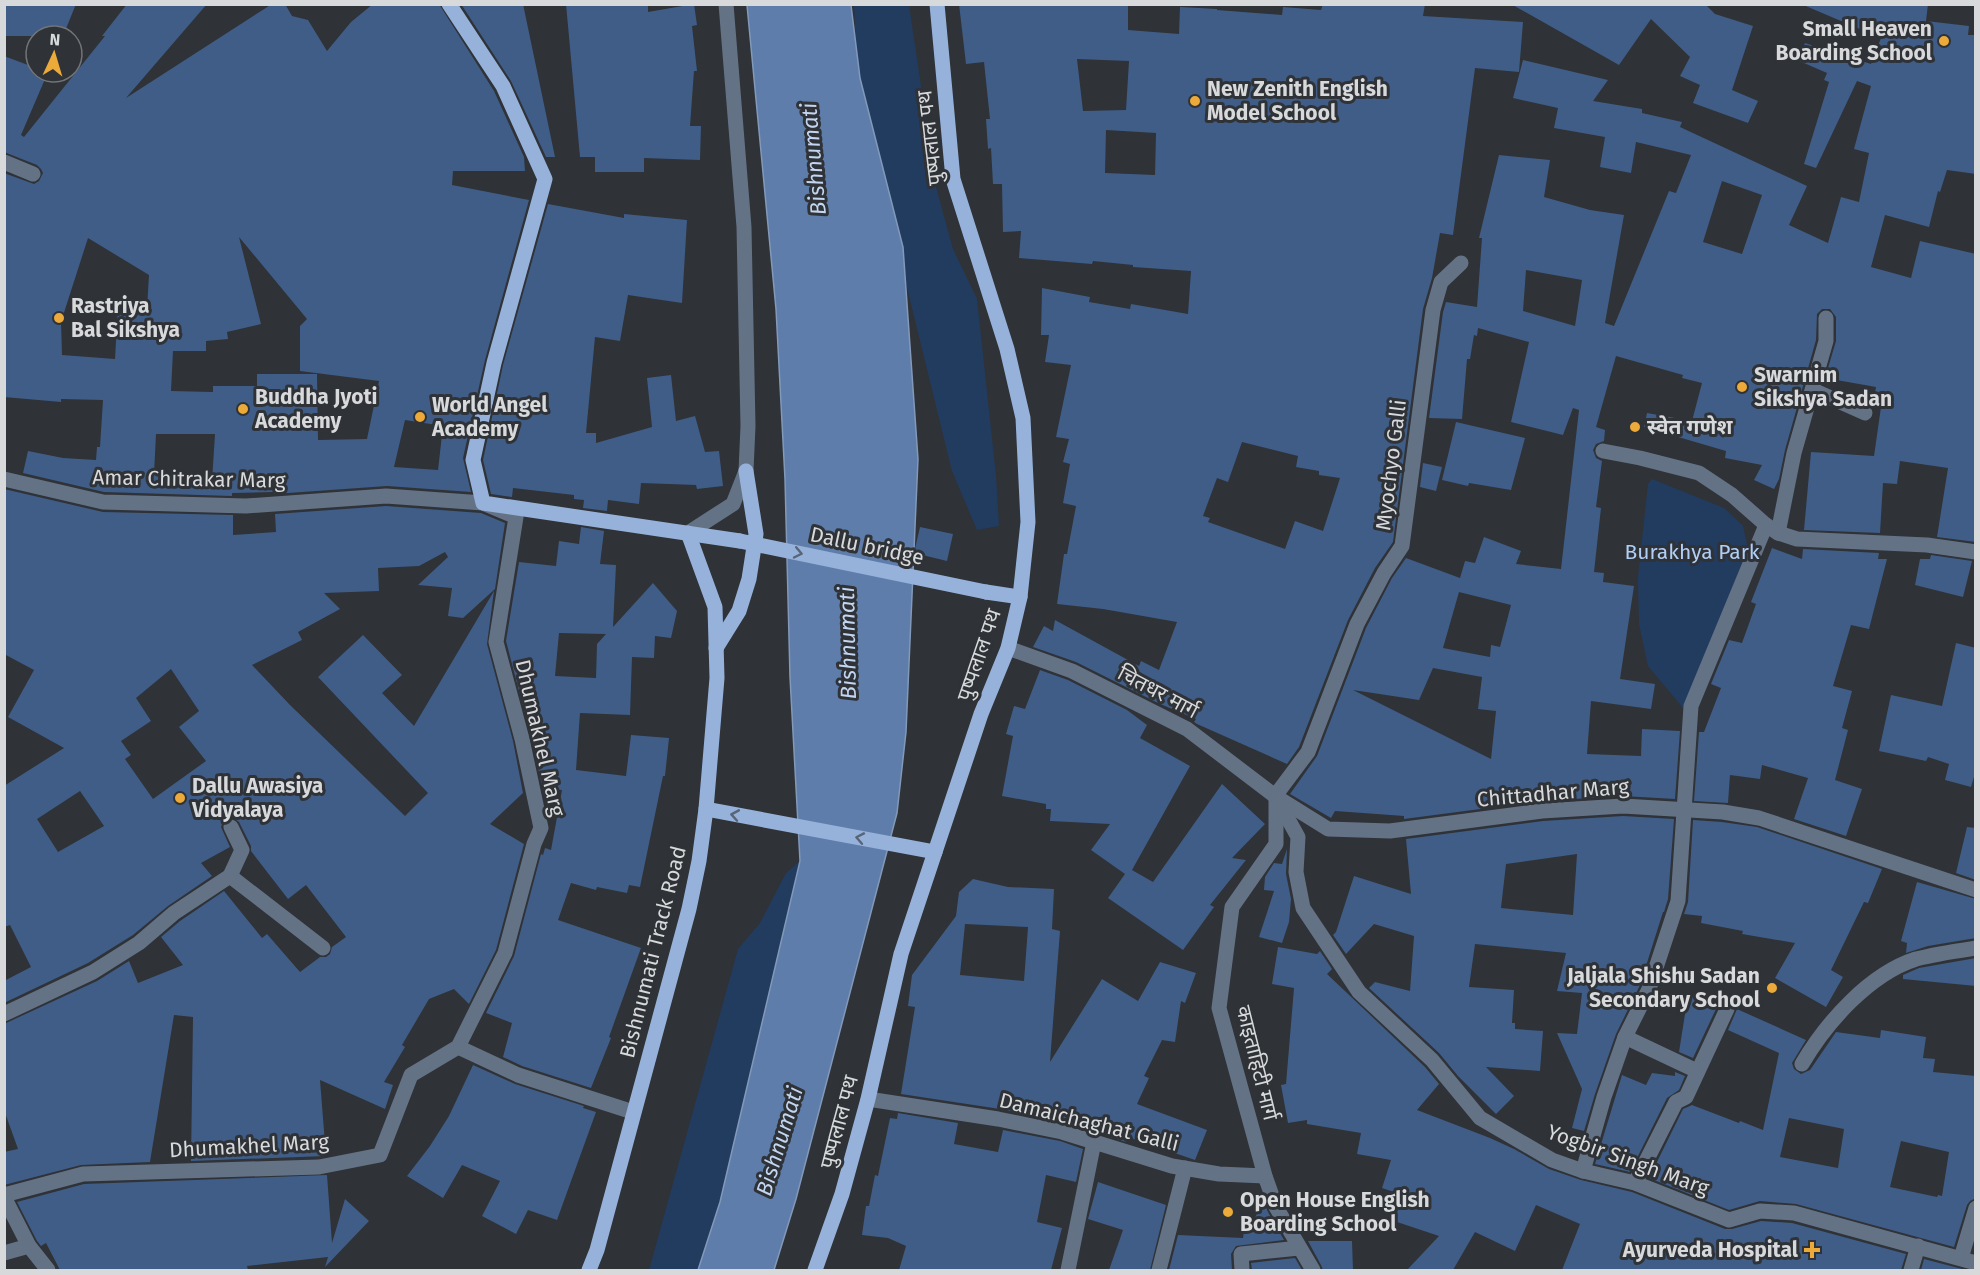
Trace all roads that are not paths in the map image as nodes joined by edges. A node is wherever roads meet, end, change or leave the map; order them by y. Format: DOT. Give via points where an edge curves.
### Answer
graph roads {
  1 [pos="449,4"];
  2 [pos="726,4"];
  3 [pos="937,4"];
  4 [pos="4,162"];
  5 [pos="33,174"];
  6 [pos="1461,263"];
  7 [pos="1826,318"];
  8 [pos="1813,390"];
  9 [pos="1865,413"];
  10 [pos="1603,451"];
  11 [pos="746,471"];
  12 [pos="4,479"];
  13 [pos="483,503"];
  14 [pos="1772,529"];
  15 [pos="688,533"];
  16 [pos="1976,552"];
  17 [pos="1020,597"];
  18 [pos="716,648"];
  19 [pos="1008,648"];
  20 [pos="1275,796"];
  21 [pos="1684,808"];
  22 [pos="706,810"];
  23 [pos="231,827"];
  24 [pos="935,852"];
  25 [pos="230,876"];
  26 [pos="1976,890"];
  27 [pos="323,948"];
  28 [pos="1976,948"];
  29 [pos="1727,1009"];
  30 [pos="4,1014"];
  31 [pos="1625,1037"];
  32 [pos="458,1047"];
  33 [pos="1802,1064"];
  34 [pos="1697,1071"];
  35 [pos="868,1099"];
  36 [pos="633,1112"];
  37 [pos="1094,1142"];
  38 [pos="1185,1168"];
  39 [pos="1583,1171"];
  40 [pos="1265,1176"];
  41 [pos="1635,1183"];
  42 [pos="4,1196"];
  43 [pos="1976,1208"];
  44 [pos="29,1246"];
  45 [pos="1918,1246"];
  46 [pos="1299,1248"];
  47 [pos="4,1253"];
  48 [pos="1968,1260"];
  49 [pos="48,1270"];
  50 [pos="590,1270"];
  51 [pos="815,1270"];
  52 [pos="1068,1270"];
  53 [pos="1159,1270"];
  54 [pos="1242,1270"];
  55 [pos="1313,1270"];
  56 [pos="1911,1270"];
  1 -- 13 [label="main road" via="502,86 545,179 494,363 473,460"];
  2 -- 11 [label="street" via="744,227"];
  3 -- 17 [label="main road, पुष्पलाल पथ" via="953,179 1007,349 1023,418 1028,522"];
  4 -- 5 [label="street"];
  6 -- 20 [label="street, Myochyo Galli" via="1441,282 1433,310 1402,546 1357,624 1308,752"];
  7 -- 8 [label="street" via="1826,341"];
  8 -- 9 [label="street"];
  8 -- 14 [label="street"];
  10 -- 14 [label="street" via="1699,473"];
  11 -- 15 [label="street" via="733,504"];
  11 -- 18 [label="main road" via="756,534 739,611"];
  12 -- 13 [label="street, Amar Chitrakar Marg" via="103,502 246,506 386,496"];
  13 -- 15 [label="main road, Dallu bridge"];
  13 -- 32 [label="street, Dhumakhel Marg" via="516,517 496,642 541,828 505,953"];
  14 -- 16 [label="street" via="1797,538 1927,545"];
  14 -- 21 [label="street" via="1691,706"];
  15 -- 17 [label="main road, Dallu bridge, one-way, bridge"];
  15 -- 18 [label="main road, Bishnumati Track Road" via="715,607"];
  17 -- 19 [label="main road, पुष्पलाल पथ"];
  18 -- 22 [label="main road, Bishnumati Track Road"];
  19 -- 20 [label="street, चितधर मार्ग" via="1072,671 1187,729"];
  19 -- 24 [label="main road, पुष्पलाल पथ" via="981,714"];
  20 -- 21 [label="street, Chittadhar Marg" via="1328,829 1380,831 1581,807"];
  20 -- 39 [label="street, Yogbir Singh Marg" via="1298,837 1296,872 1303,908 1359,992 1432,1060 1480,1118 1552,1160"];
  20 -- 40 [label="street, काइताहिटी मार्ग" via="1276,844 1232,907 1219,1008"];
  21 -- 26 [label="street, Chittadhar Marg" via="1758,819"];
  21 -- 31 [label="street" via="1677,901 1649,989"];
  24 -- 22 [label="main road, one-way"];
  22 -- 36 [label="main road, Bishnumati Track Road" via="689,909"];
  23 -- 25 [label="street" via="242,850"];
  24 -- 35 [label="main road, पुष्पलाल पथ" via="901,954"];
  25 -- 27 [label="street"];
  25 -- 30 [label="street" via="93,972"];
  28 -- 33 [label="street" via="1915,960 1876,981 1836,1017"];
  29 -- 34 [label="street"];
  31 -- 34 [label="street"];
  31 -- 39 [label="street"];
  32 -- 36 [label="street" via="518,1075"];
  32 -- 42 [label="street, Dhumakhel Marg" via="411,1075 380,1155 318,1167 83,1174"];
  34 -- 41 [label="street" via="1686,1097 1676,1102"];
  35 -- 37 [label="street, Damaichaghat Galli" via="998,1119"];
  35 -- 51 [label="main road, पुष्पलाल पथ" via="842,1194"];
  36 -- 50 [label="main road, Bishnumati Track Road"];
  37 -- 38 [label="street, Damaichaghat Galli"];
  37 -- 52 [label="street"];
  38 -- 40 [label="street, Damaichaghat Galli"];
  38 -- 53 [label="street"];
  39 -- 41 [label="street, Yogbir Singh Marg"];
  40 -- 46 [label="street, काइताहिटी मार्ग" via="1276,1207"];
  41 -- 45 [label="street, Yogbir Singh Marg" via="1729,1220 1760,1211 1794,1213"];
  42 -- 44 [label="street"];
  43 -- 48 [label="street"];
  44 -- 47 [label="street"];
  44 -- 49 [label="street"];
  45 -- 48 [label="street, Yogbir Singh Marg"];
  45 -- 56 [label="street"];
  46 -- 54 [label="street" via="1241,1254"];
  46 -- 55 [label="street, काइताहिटी मार्ग"];
}
